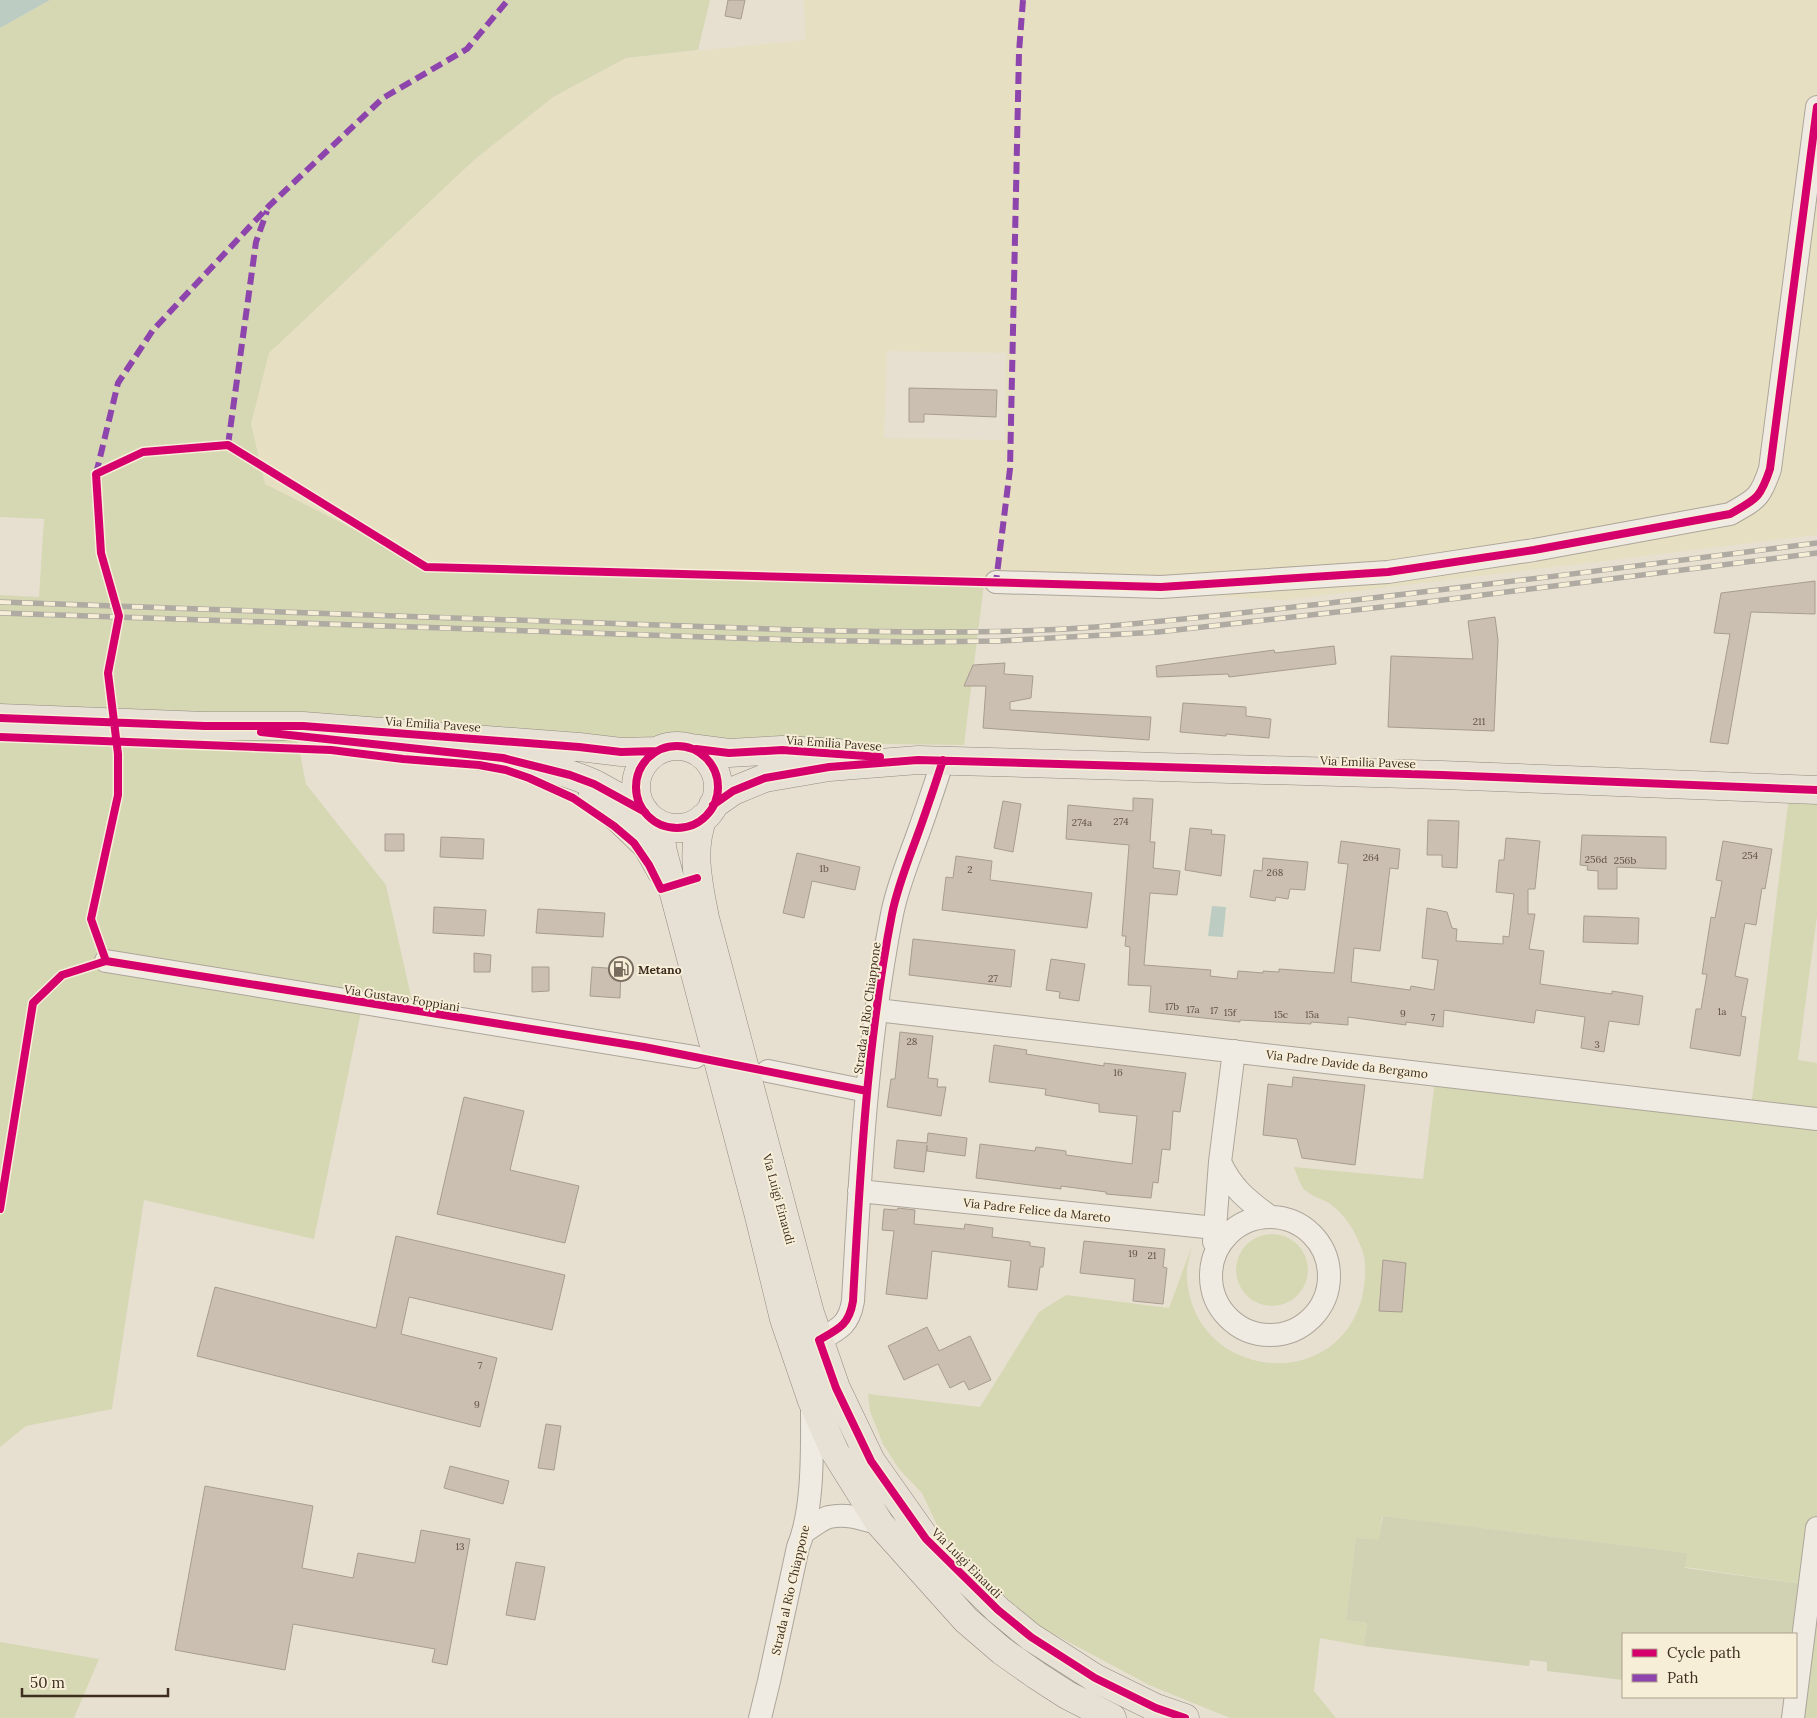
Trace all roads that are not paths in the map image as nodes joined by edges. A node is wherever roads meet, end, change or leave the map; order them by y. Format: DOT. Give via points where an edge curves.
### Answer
graph roads {
  1 [pos="1817,107"];
  2 [pos="996,582"];
  3 [pos="0,718"];
  4 [pos="206,726"];
  5 [pos="689,748"];
  6 [pos="657,751"];
  7 [pos="494,758"];
  8 [pos="931,760"];
  9 [pos="1817,790"];
  10 [pos="708,812"];
  11 [pos="652,817"];
  12 [pos="673,886"];
  13 [pos="106,961"];
  14 [pos="877,1010"];
  15 [pos="1234,1051"];
  16 [pos="695,1056"];
  17 [pos="768,1071"];
  18 [pos="867,1091"];
  19 [pos="1817,1119"];
  20 [pos="1220,1162"];
  21 [pos="859,1191"];
  22 [pos="1269,1216"];
  23 [pos="1215,1228"];
  24 [pos="1214,1256"];
  25 [pos="819,1340"];
  26 [pos="812,1401"];
  27 [pos="880,1524"];
  28 [pos="1817,1528"];
  29 [pos="805,1531"];
  30 [pos="1797,1686"];
  31 [pos="1796,1698"];
  32 [pos="760,1718"];
  33 [pos="1112,1718"];
  34 [pos="1185,1718"];
  35 [pos="1793,1718"];
  1 -- 2 [label="street" via="1770,469 1756,500 1730,514 1534,550 1388,572 1161,588"];
  3 -- 4 [label="main road, Via Emilia Pavese"];
  4 -- 6 [label="main road, Via Emilia Pavese" via="302,726 621,752"];
  4 -- 7 [label="main road"];
  5 -- 6 [label="main road" via="667,747"];
  5 -- 8 [label="main road, Via Emilia Pavese" via="729,753 782,750"];
  5 -- 10 [label="main road" via="705,756 715,771 718,788"];
  6 -- 11 [label="main road" via="644,763 636,790 639,802"];
  7 -- 11 [label="main road" via="570,775 594,784"];
  7 -- 12 [label="main road" via="553,778 593,798 647,846"];
  8 -- 9 [label="main road, Via Emilia Pavese"];
  8 -- 10 [label="main road, Via Emilia Pavese" via="829,766 765,778 733,791"];
  8 -- 14 [label="street, Strada al Rio Chiappone" via="892,912"];
  10 -- 11 [label="main road" via="692,825 681,827 669,827"];
  10 -- 25 [label="main road, Via Luigi Einaudi" via="698,832 697,878 705,918"];
  11 -- 12 [label="main road, Via Luigi Einaudi"];
  12 -- 26 [label="main road, Via Luigi Einaudi" via="784,1319"];
  13 -- 16 [label="street, Via Gustavo Foppiani"];
  14 -- 15 [label="street, Via Padre Davide da Bergamo"];
  14 -- 18 [label="street, Strada al Rio Chiappone"];
  15 -- 19 [label="street, Via Padre Davide da Bergamo"];
  15 -- 20 [label="street"];
  17 -- 18 [label="street"];
  18 -- 21 [label="street, Strada al Rio Chiappone"];
  20 -- 22 [label="street" via="1225,1174 1245,1199"];
  20 -- 23 [label="street"];
  21 -- 23 [label="street, Via Padre Felice da Mareto"];
  21 -- 25 [label="street, Strada al Rio Chiappone" via="850,1315 842,1327"];
  22 -- 24 [label="street" via="1251,1219 1235,1228 1222,1240"];
  22 -- 24 [label="street" via="1289,1219 1307,1228 1321,1243 1329,1262 1330,1282 1325,1301 1308,1322 1278,1335 1258,1334 1239,1327 1224,1314 1214,1296 1210,1276"];
  23 -- 24 [label="street"];
  25 -- 34 [label="main road, Via Luigi Einaudi" via="836,1388 871,1461 926,1539 998,1610 1031,1637 1095,1678 1156,1708"];
  26 -- 27 [label="main road, Via Luigi Einaudi" via="836,1452"];
  26 -- 29 [label="street, Strada al Rio Chiappone" via="812,1449"];
  27 -- 29 [label="street" via="844,1516 828,1518"];
  27 -- 33 [label="main road, Via Luigi Einaudi" via="966,1620 1002,1651 1067,1695"];
  28 -- 30 [label="street"];
  29 -- 32 [label="street, Strada al Rio Chiappone" via="798,1547"];
  31 -- 35 [label="street"];
}
